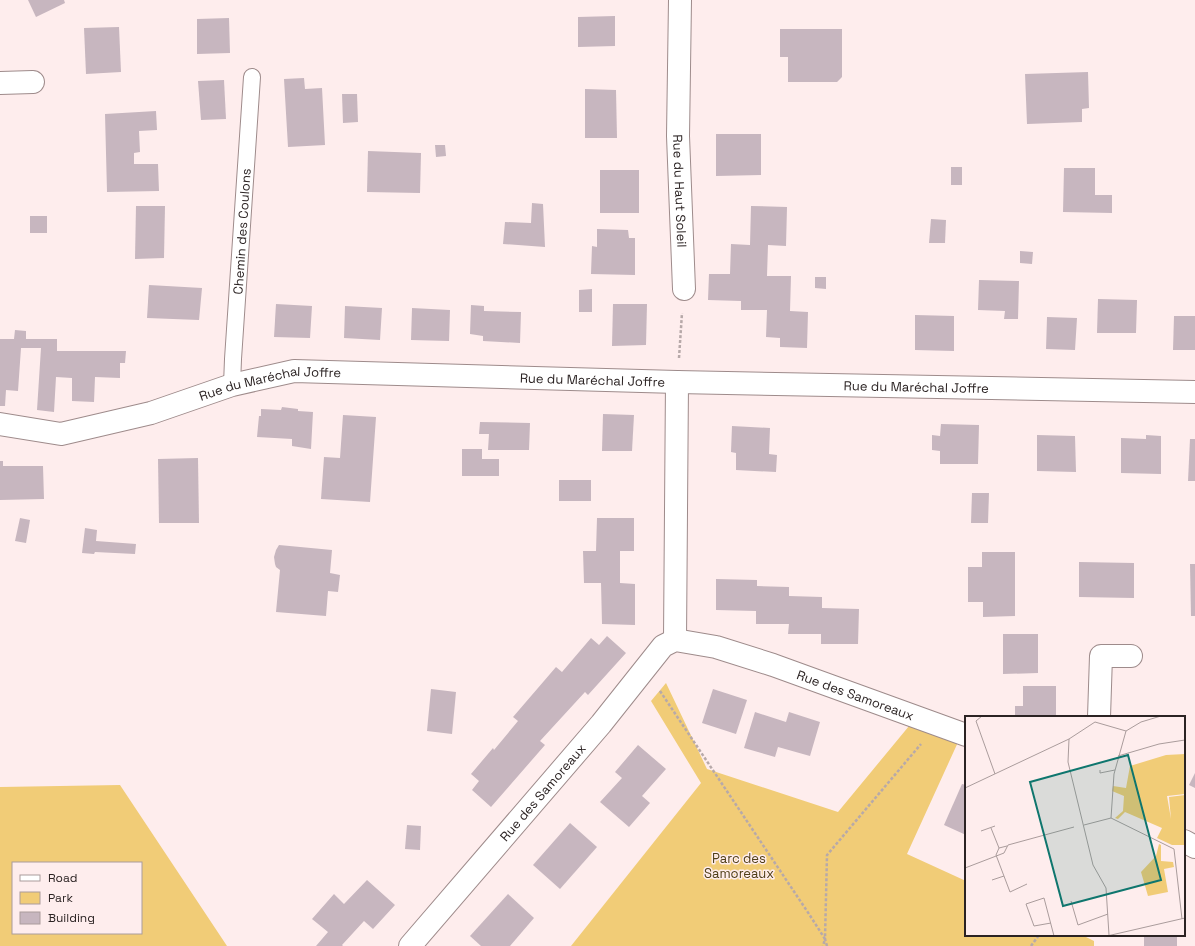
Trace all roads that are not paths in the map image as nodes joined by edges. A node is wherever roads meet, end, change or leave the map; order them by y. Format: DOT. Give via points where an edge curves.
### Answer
graph roads {
  1 [pos="680,0"];
  2 [pos="252,77"];
  3 [pos="33,82"];
  4 [pos="0,83"];
  5 [pos="684,288"];
  6 [pos="677,382"];
  7 [pos="232,385"];
  8 [pos="1195,392"];
  9 [pos="0,424"];
  10 [pos="675,640"];
  11 [pos="1131,656"];
  12 [pos="1099,716"];
  13 [pos="965,735"];
  14 [pos="1185,841"];
  15 [pos="1195,847"];
  16 [pos="410,946"];
  1 -- 5 [label="street, Rue du Haut Soleil" via="678,136"];
  2 -- 7 [label="lane, Chemin des Coulons"];
  3 -- 4 [label="street"];
  6 -- 7 [label="street, Rue du Maréchal Joffre" via="294,371"];
  6 -- 8 [label="street, Rue du Maréchal Joffre"];
  6 -- 10 [label="street"];
  7 -- 9 [label="street, Rue du Maréchal Joffre" via="151,413 61,434"];
  10 -- 13 [label="street, Rue des Samoreaux" via="716,647 773,665"];
  10 -- 16 [label="street, Rue des Samoreaux" via="663,646 601,724"];
  11 -- 12 [label="street" via="1101,656"];
  14 -- 15 [label="street"];
}
